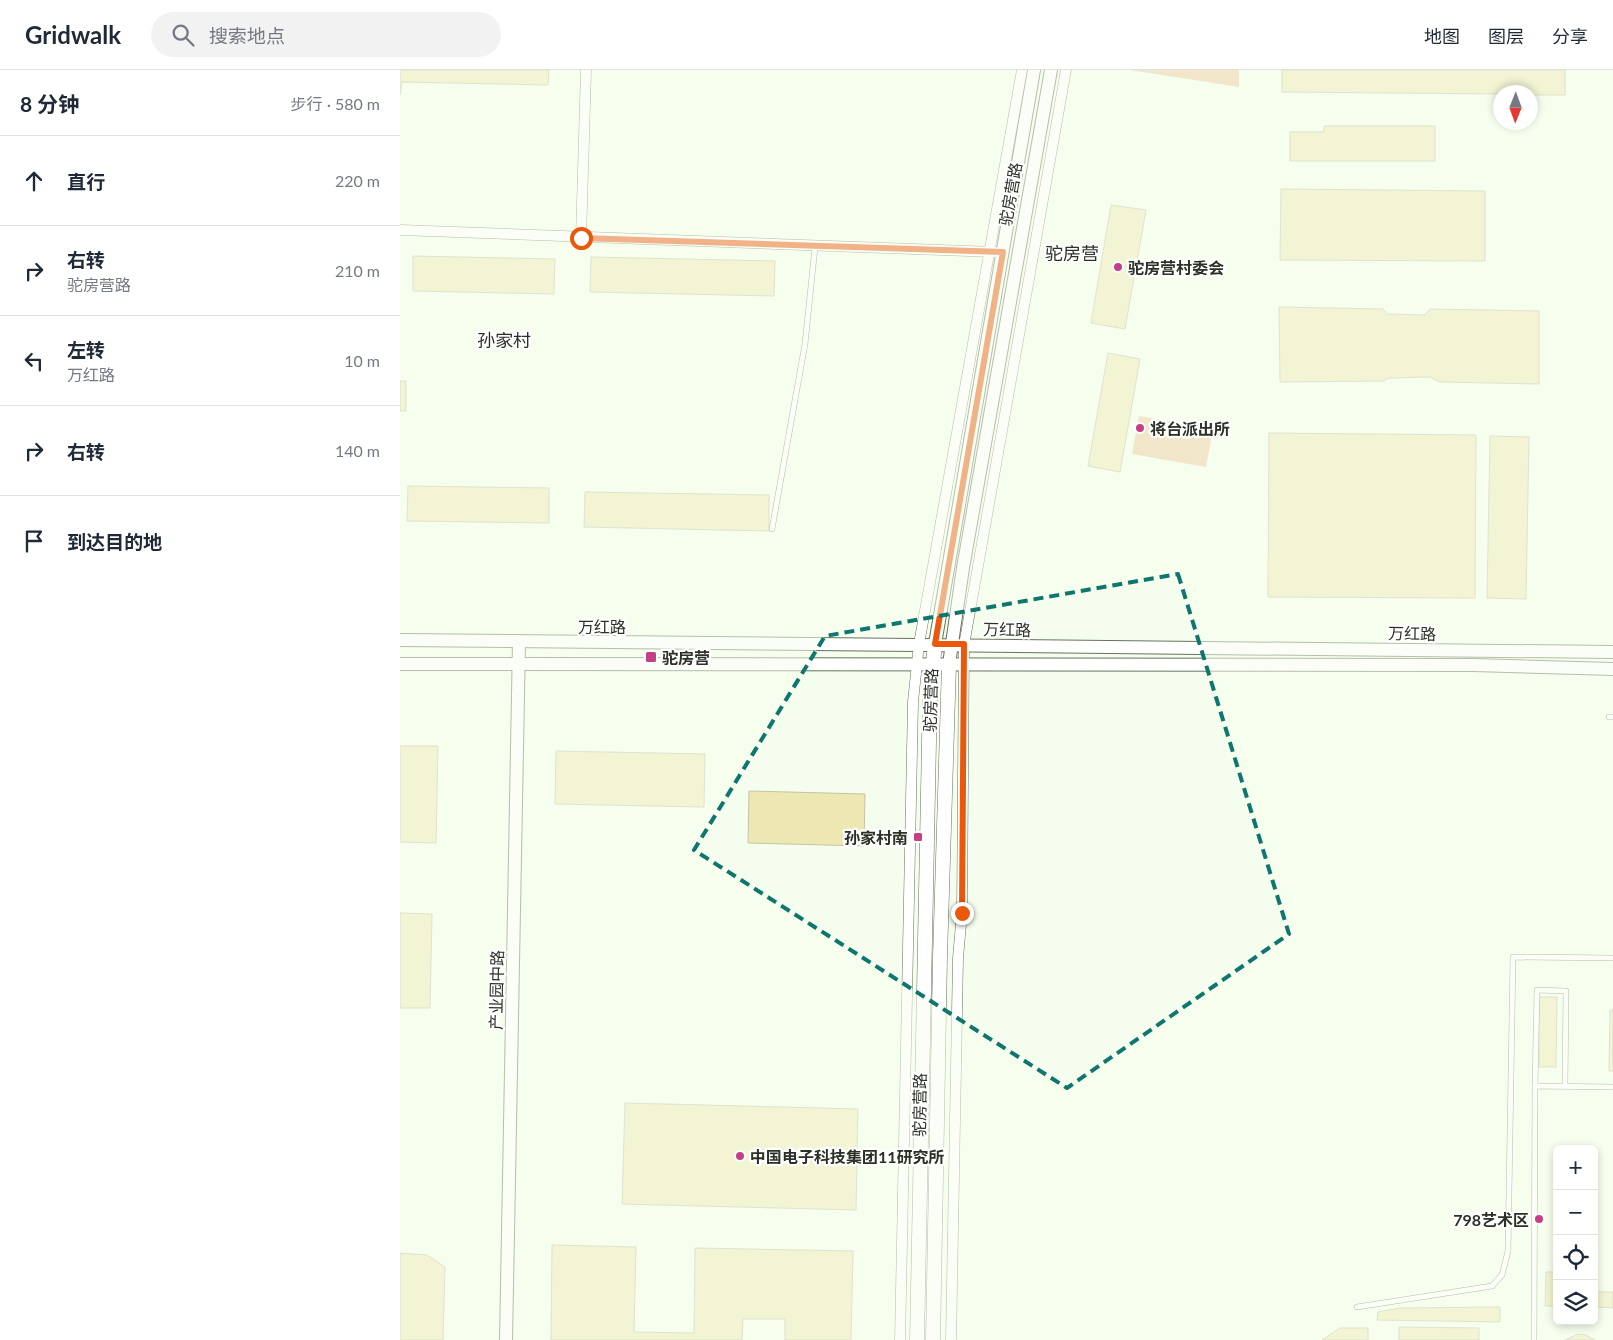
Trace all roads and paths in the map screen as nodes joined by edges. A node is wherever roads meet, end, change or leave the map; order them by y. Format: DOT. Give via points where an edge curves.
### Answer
graph roads {
  1 [pos="586,70"];
  2 [pos="1022,70"];
  3 [pos="1034,70"];
  4 [pos="1051,70"];
  5 [pos="1066,70"];
  6 [pos="400,230"];
  7 [pos="581,238"];
  8 [pos="815,247"];
  9 [pos="990,252"];
  10 [pos="1003,252"];
  11 [pos="772,530"];
  12 [pos="400,640"];
  13 [pos="519,642"];
  14 [pos="919,644"];
  15 [pos="935,644"];
  16 [pos="958,645"];
  17 [pos="1613,652"];
  18 [pos="400,664"];
  19 [pos="518,664"];
  20 [pos="917,664"];
  21 [pos="933,664"];
  22 [pos="949,664"];
  23 [pos="964,664"];
  24 [pos="1613,669"];
  25 [pos="1613,958"];
  26 [pos="1535,1086"];
  27 [pos="1565,1086"];
  28 [pos="1613,1087"];
  29 [pos="1357,1307"];
  30 [pos="506,1340"];
  31 [pos="900,1340"];
  32 [pos="917,1340"];
  33 [pos="932,1340"];
  34 [pos="950,1340"];
  35 [pos="1534,1340"];
  1 -- 7 [label="street"];
  2 -- 9 [label="street"];
  3 -- 10 [label="street, 驼房营路"];
  4 -- 16 [label="street, 驼房营路" via="963,568"];
  5 -- 16 [label="street"];
  6 -- 7 [label="street"];
  7 -- 8 [label="street"];
  8 -- 9 [label="street"];
  8 -- 11 [label="lane" via="804,344"];
  9 -- 10 [label="street"];
  9 -- 14 [label="street"];
  10 -- 15 [label="street, 驼房营路"];
  12 -- 13 [label="street, 万红路"];
  13 -- 14 [label="street, 万红路"];
  13 -- 19 [label="street, 产业园中路"];
  14 -- 15 [label="street, 万红路"];
  14 -- 20 [label="street"];
  15 -- 16 [label="street, 万红路"];
  15 -- 21 [label="main road, 驼房营路"];
  16 -- 17 [label="street, 万红路"];
  16 -- 22 [label="street, 驼房营路"];
  16 -- 23 [label="street"];
  18 -- 19 [label="street, 万红路"];
  19 -- 20 [label="street, 万红路"];
  19 -- 30 [label="street, 产业园中路"];
  20 -- 21 [label="street, 万红路"];
  20 -- 31 [label="street" via="912,702 909,802"];
  21 -- 22 [label="street, 万红路"];
  21 -- 32 [label="main road, 驼房营路"];
  22 -- 23 [label="street, 万红路"];
  22 -- 33 [label="main road, 驼房营路"];
  23 -- 24 [label="street, 万红路" via="1473,665"];
  23 -- 34 [label="street" via="962,913 958,958"];
  25 -- 29 [label="lane" via="1513,958 1508,1251 1502,1275 1492,1286"];
  26 -- 27 [label="lane"];
  26 -- 27 [label="lane" via="1537,990 1566,991"];
  26 -- 35 [label="lane"];
  27 -- 28 [label="lane"];
}
